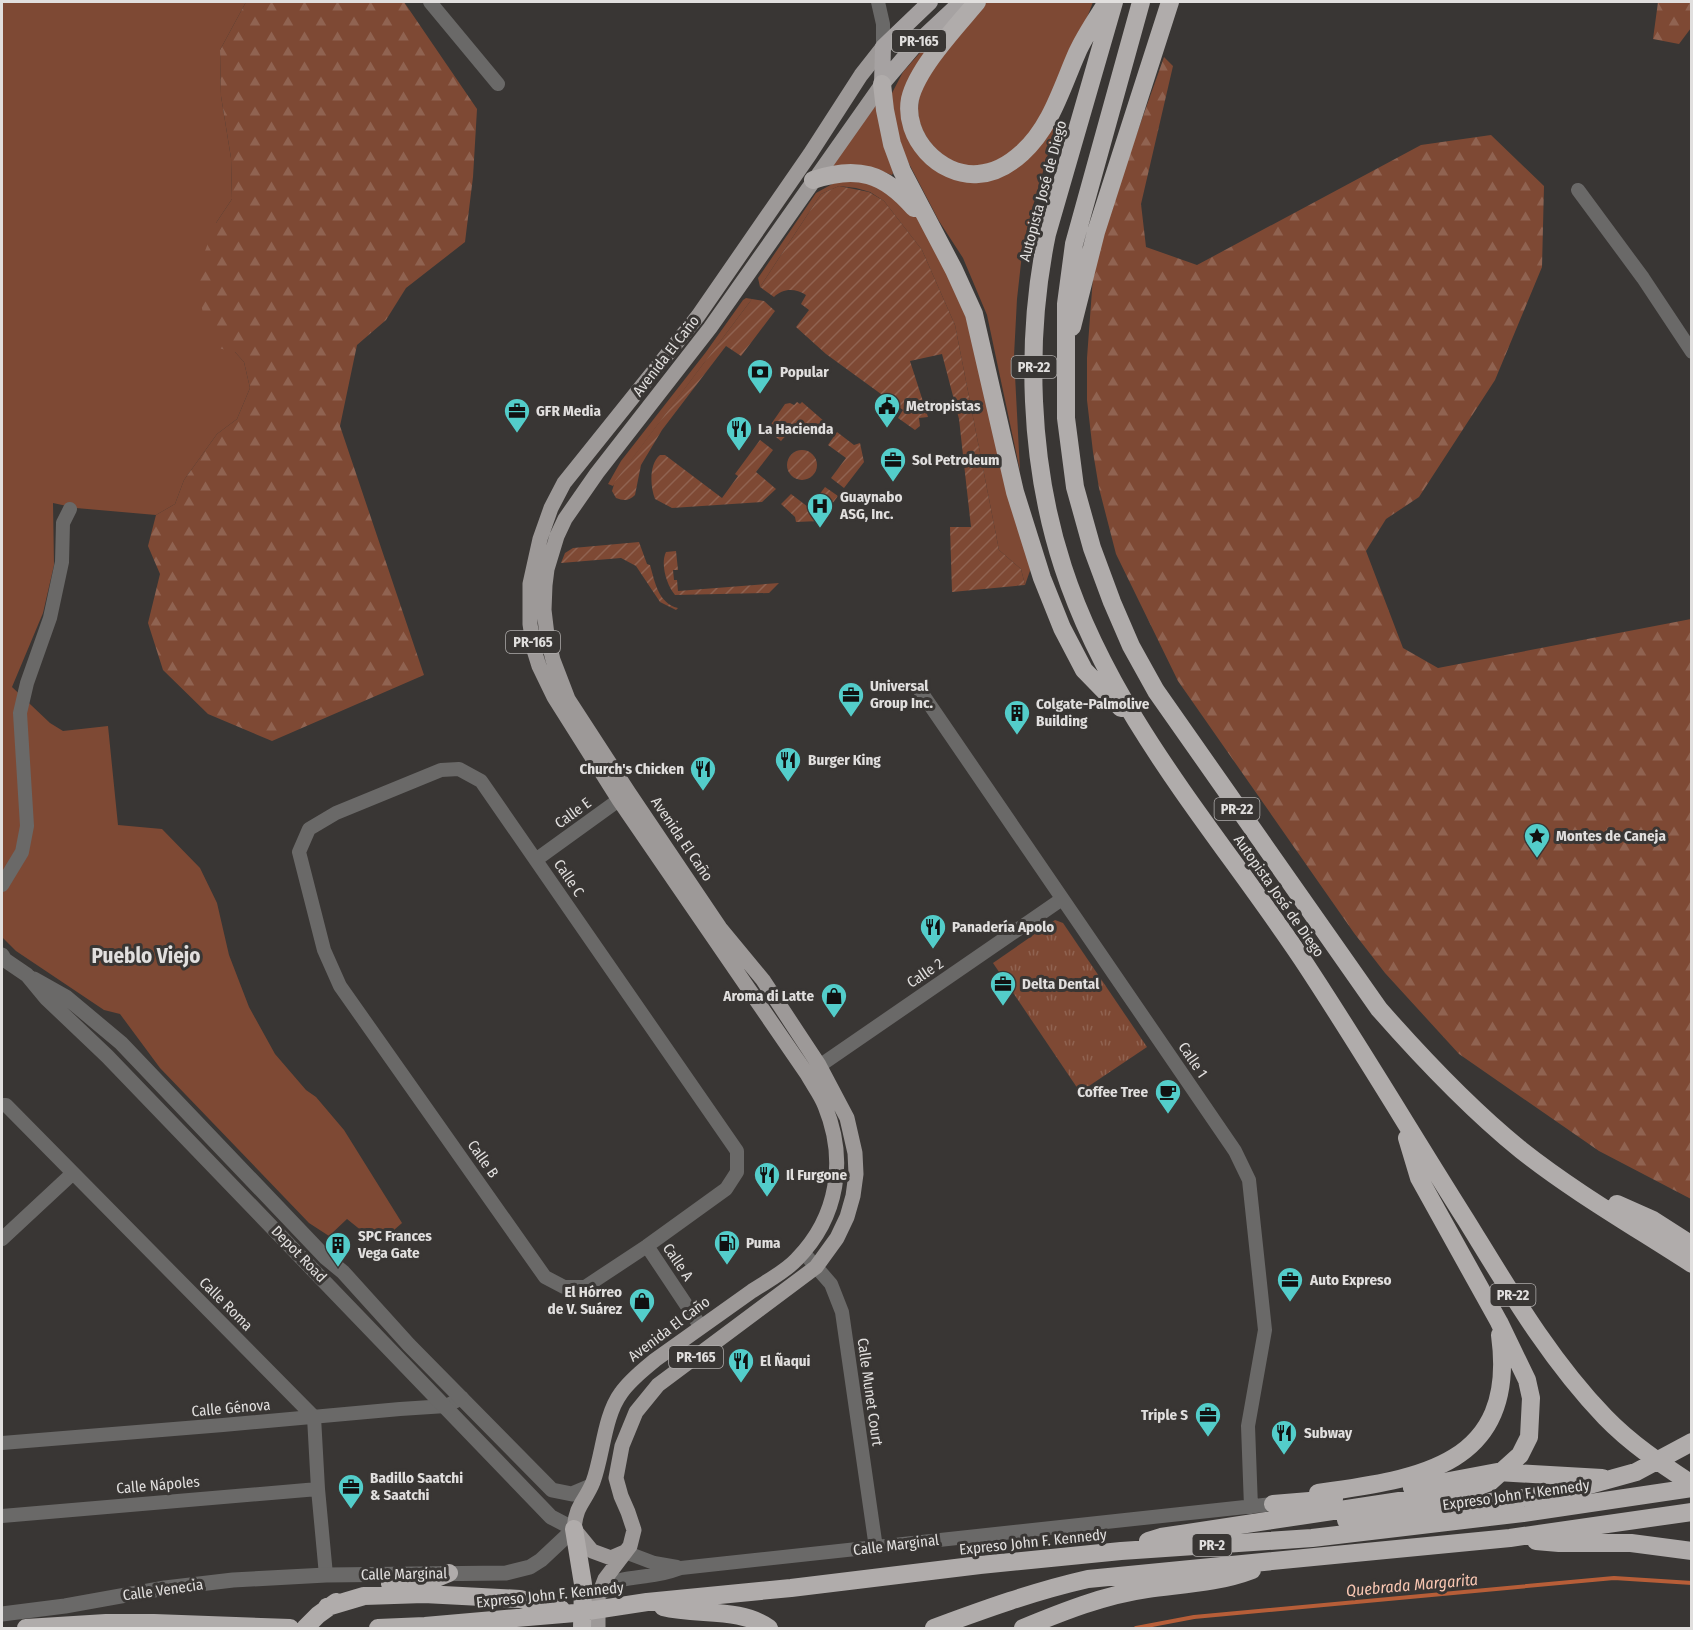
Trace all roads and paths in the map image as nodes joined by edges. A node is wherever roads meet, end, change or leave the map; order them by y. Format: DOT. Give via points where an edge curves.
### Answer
graph roads {
  1 [pos="430,2"];
  2 [pos="878,2"];
  3 [pos="930,2"];
  4 [pos="961,2"];
  5 [pos="977,2"];
  6 [pos="1107,2"];
  7 [pos="1114,2"];
  8 [pos="1141,2"];
  9 [pos="1170,2"];
  10 [pos="883,47"];
  11 [pos="498,84"];
  12 [pos="882,84"];
  13 [pos="813,180"];
  14 [pos="1578,190"];
  15 [pos="931,227"];
  16 [pos="1067,346"];
  17 [pos="1692,352"];
  18 [pos="70,509"];
  19 [pos="919,689"];
  20 [pos="1136,723"];
  21 [pos="624,797"];
  22 [pos="303,842"];
  23 [pos="537,860"];
  24 [pos="2,885"];
  25 [pos="1062,899"];
  26 [pos="2,955"];
  27 [pos="2,966"];
  28 [pos="27,975"];
  29 [pos="819,1065"];
  30 [pos="807,1074"];
  31 [pos="2,1105"];
  32 [pos="1400,1116"];
  33 [pos="737,1163"];
  34 [pos="73,1173"];
  35 [pos="1570,1184"];
  36 [pos="2,1239"];
  37 [pos="1692,1245"];
  38 [pos="647,1246"];
  39 [pos="803,1252"];
  40 [pos="1692,1264"];
  41 [pos="816,1267"];
  42 [pos="1498,1322"];
  43 [pos="701,1327"];
  44 [pos="462,1398"];
  45 [pos="446,1406"];
  46 [pos="314,1417"];
  47 [pos="1692,1442"];
  48 [pos="2,1443"];
  49 [pos="1612,1480"];
  50 [pos="591,1486"];
  51 [pos="1692,1486"];
  52 [pos="318,1489"];
  53 [pos="1273,1504"];
  54 [pos="1251,1507"];
  55 [pos="1692,1512"];
  56 [pos="2,1516"];
  57 [pos="574,1529"];
  58 [pos="1510,1538"];
  59 [pos="876,1548"];
  60 [pos="1121,1551"];
  61 [pos="1692,1551"];
  62 [pos="625,1552"];
  63 [pos="1273,1562"];
  64 [pos="681,1568"];
  65 [pos="450,1573"];
  66 [pos="326,1575"];
  67 [pos="598,1597"];
  68 [pos="647,1602"];
  69 [pos="327,1607"];
  70 [pos="2,1614"];
  71 [pos="578,1621"];
  72 [pos="227,1627"];
  73 [pos="253,1628"];
  74 [pos="26,1629"];
  75 [pos="290,1629"];
  76 [pos="305,1629"];
  77 [pos="378,1629"];
  78 [pos="598,1629"];
  79 [pos="769,1629"];
  80 [pos="934,1629"];
  81 [pos="1023,1629"];
  1 -- 11 [label="street"];
  2 -- 10 [label="street"];
  3 -- 10 [label="highway, Avenida El Caño / PR-165"];
  4 -- 12 [label="highway, Avenida El Caño / PR-165" via="915,45"];
  5 -- 6 [label="highway" via="918,78 910,99 912,128 923,148 941,164 968,174 1001,168 1036,138 1078,50"];
  7 -- 20 [label="highway, Autopista José de Diego / PR-22" via="1047,234 1040,267 1033,378 1048,516 1062,566 1080,615"];
  8 -- 16 [label="highway, Autopista José de Diego / PR-22" via="1074,244 1066,304"];
  9 -- 16 [label="highway" via="1095,232"];
  10 -- 12 [label="highway"];
  10 -- 21 [label="main road, Avenida El Caño / PR-165" via="698,316 564,483 540,539 529,601 538,666 554,698"];
  12 -- 13 [label="main road, Avenida El Caño / PR-165"];
  12 -- 15 [label="highway" via="892,144"];
  13 -- 15 [label="highway" via="840,173 872,175 899,191"];
  13 -- 21 [label="main road, Avenida El Caño / PR-165" via="710,328 597,473 565,519 552,553 544,585 544,610 553,660 568,699"];
  14 -- 17 [label="street"];
  15 -- 20 [label="highway" via="974,314 1024,524 1062,628 1084,670"];
  16 -- 35 [label="highway, Autopista José de Diego / PR-22" via="1066,418 1075,487 1112,602 1156,691 1379,1009 1459,1095 1522,1150"];
  18 -- 24 [label="street" via="63,523 62,562 50,618 20,714 27,826 22,852"];
  19 -- 25 [label="street, Calle 1"];
  20 -- 32 [label="highway, Autopista José de Diego / PR-22" via="1300,957"];
  21 -- 23 [label="street, Calle E"];
  21 -- 29 [label="main road, Avenida El Caño / PR-165" via="763,980"];
  21 -- 30 [label="main road, Avenida El Caño / PR-165"];
  22 -- 23 [label="street, Calle C" via="309,829 336,813 441,771 459,769 481,781"];
  22 -- 38 [label="street, Calle B" via="299,852 324,950 340,986 545,1277 564,1287 585,1287"];
  23 -- 33 [label="street, Calle C" via="737,1151"];
  25 -- 29 [label="street, Calle 2"];
  25 -- 54 [label="street, Calle 1" via="1235,1151 1249,1180 1265,1330 1248,1426"];
  26 -- 28 [label="street"];
  27 -- 28 [label="street, Depot Road"];
  28 -- 44 [label="street, Depot Road" via="66,997 121,1043"];
  28 -- 45 [label="street, Depot Road"];
  29 -- 30 [label="street, Calle 2"];
  29 -- 41 [label="main road, Avenida El Caño / PR-165" via="847,1118 855,1174 847,1217"];
  30 -- 39 [label="main road, Avenida El Caño / PR-165" via="825,1104 833,1129 837,1166 834,1197 818,1232"];
  31 -- 34 [label="street, Calle Roma"];
  32 -- 42 [label="highway" via="1419,1178"];
  32 -- 51 [label="highway, Autopista José de Diego / PR-22" via="1531,1324 1570,1377 1606,1419"];
  33 -- 38 [label="street, Calle B" via="726,1189"];
  34 -- 36 [label="street"];
  34 -- 46 [label="street, Calle Roma"];
  35 -- 37 [label="highway" via="1653,1220"];
  35 -- 40 [label="highway, Autopista José de Diego / PR-22"];
  38 -- 43 [label="street, Calle A"];
  39 -- 41 [label="street, Calle Munet Court"];
  39 -- 43 [label="main road, Avenida El Caño / PR-165"];
  41 -- 59 [label="street, Calle Munet Court" via="831,1284 842,1312"];
  41 -- 62 [label="main road, Avenida El Caño / PR-165" via="658,1385 636,1412 622,1446 616,1478 633,1530"];
  42 -- 53 [label="highway" via="1503,1359 1497,1403 1482,1433 1454,1459 1408,1477"];
  42 -- 60 [label="highway" via="1532,1398 1529,1437 1520,1455 1481,1487 1161,1537"];
  43 -- 50 [label="main road, Avenida El Caño / PR-165" via="655,1360 621,1392 611,1412"];
  44 -- 45 [label="street, Calle Génova"];
  44 -- 50 [label="street, Depot Road" via="552,1490 572,1494"];
  45 -- 46 [label="street, Calle Génova"];
  45 -- 57 [label="street, Depot Road" via="551,1517"];
  46 -- 48 [label="street, Calle Génova"];
  46 -- 52 [label="street"];
  47 -- 49 [label="highway" via="1636,1472"];
  49 -- 53 [label="highway" via="1497,1472 1382,1492"];
  49 -- 60 [label="highway" via="1538,1496 1162,1542"];
  50 -- 57 [label="main road, Avenida El Caño / PR-165" via="575,1514"];
  51 -- 60 [label="highway, Expreso John F. Kennedy / PR-2" via="1523,1513 1311,1538"];
  52 -- 56 [label="street, Calle Nápoles"];
  52 -- 66 [label="street"];
  53 -- 54 [label="street, Calle Marginal"];
  54 -- 59 [label="street, Calle Marginal"];
  55 -- 58 [label="highway, PR-2"];
  57 -- 62 [label="main road" via="585,1545 601,1555 611,1558"];
  57 -- 65 [label="street, Calle Marginal" via="530,1567 506,1573"];
  57 -- 71 [label="highway" via="583,1584"];
  58 -- 61 [label="highway" via="1631,1543"];
  58 -- 63 [label="highway, PR-2"];
  59 -- 64 [label="street, Calle Marginal"];
  60 -- 68 [label="highway, Expreso John F. Kennedy / PR-2"];
  62 -- 64 [label="street"];
  62 -- 67 [label="main road" via="605,1579"];
  63 -- 80 [label="highway, PR-2" via="1088,1579 1011,1599"];
  63 -- 81 [label="highway" via="1233,1577 1110,1597"];
  64 -- 67 [label="street, Calle Marginal" via="615,1581"];
  65 -- 66 [label="street, Calle Marginal"];
  65 -- 69 [label="highway" via="432,1580 361,1589"];
  66 -- 70 [label="street, Calle Venecia" via="165,1588"];
  67 -- 78 [label="main road"];
  68 -- 71 [label="highway, Expreso John F. Kennedy / PR-2"];
  68 -- 79 [label="highway" via="677,1611 748,1617"];
  69 -- 71 [label="highway" via="364,1596 424,1594 520,1599"];
  69 -- 76 [label="highway"];
  71 -- 77 [label="highway, Expreso John F. Kennedy / PR-2"];
  72 -- 73 [label="highway"];
  72 -- 74 [label="highway" via="106,1623"];
  73 -- 75 [label="highway"];
}
